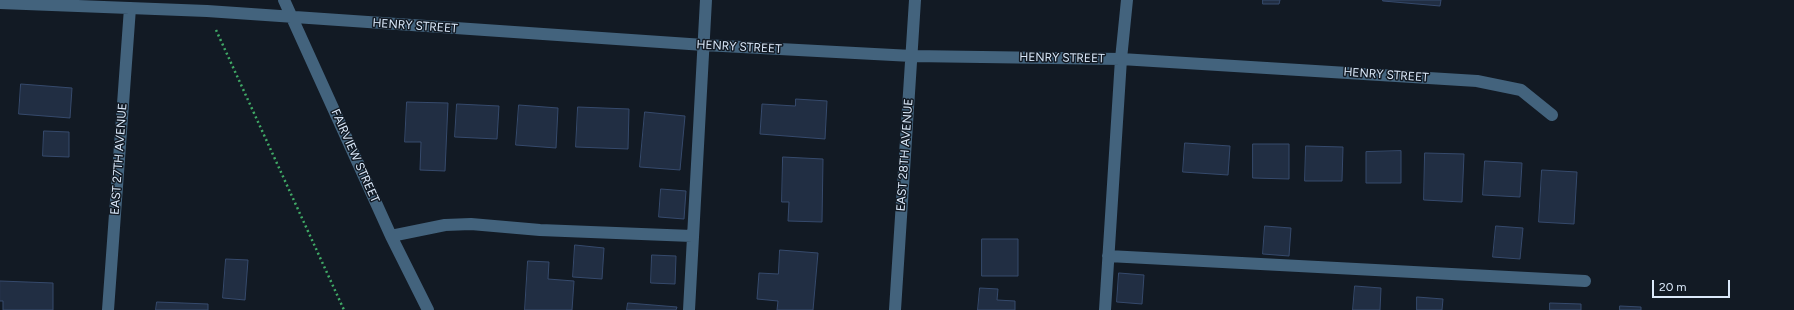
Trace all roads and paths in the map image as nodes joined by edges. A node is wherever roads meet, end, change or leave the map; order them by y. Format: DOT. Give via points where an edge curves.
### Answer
graph roads {
  1 [pos="284,0"];
  2 [pos="706,0"];
  3 [pos="915,0"];
  4 [pos="1127,0"];
  5 [pos="0,3"];
  6 [pos="130,8"];
  7 [pos="207,11"];
  8 [pos="292,18"];
  9 [pos="704,45"];
  10 [pos="912,56"];
  11 [pos="1121,59"];
  12 [pos="1552,116"];
  13 [pos="391,236"];
  14 [pos="692,236"];
  15 [pos="1108,256"];
  16 [pos="1585,281"];
  17 [pos="108,310"];
  18 [pos="344,310"];
  19 [pos="428,310"];
  20 [pos="689,310"];
  21 [pos="895,310"];
  22 [pos="1104,310"];
  1 -- 8 [label="street, FAIRVIEW STREET"];
  2 -- 9 [label="street"];
  3 -- 10 [label="street, EAST 28TH AVENUE"];
  4 -- 11 [label="street"];
  5 -- 6 [label="street, HENRY STREET"];
  6 -- 7 [label="street, HENRY STREET"];
  6 -- 17 [label="street, EAST 27TH AVENUE"];
  7 -- 8 [label="street, HENRY STREET"];
  7 -- 18 [label="path"];
  8 -- 9 [label="street, HENRY STREET"];
  8 -- 13 [label="street, FAIRVIEW STREET"];
  9 -- 10 [label="street, HENRY STREET"];
  9 -- 14 [label="street"];
  10 -- 11 [label="street, HENRY STREET"];
  10 -- 21 [label="street, EAST 28TH AVENUE"];
  11 -- 12 [label="street, HENRY STREET" via="1477,81 1521,90"];
  11 -- 15 [label="street"];
  13 -- 14 [label="street" via="445,225 471,224 540,230"];
  13 -- 19 [label="street, FAIRVIEW STREET"];
  14 -- 20 [label="street"];
  15 -- 16 [label="street"];
  15 -- 22 [label="street"];
}
